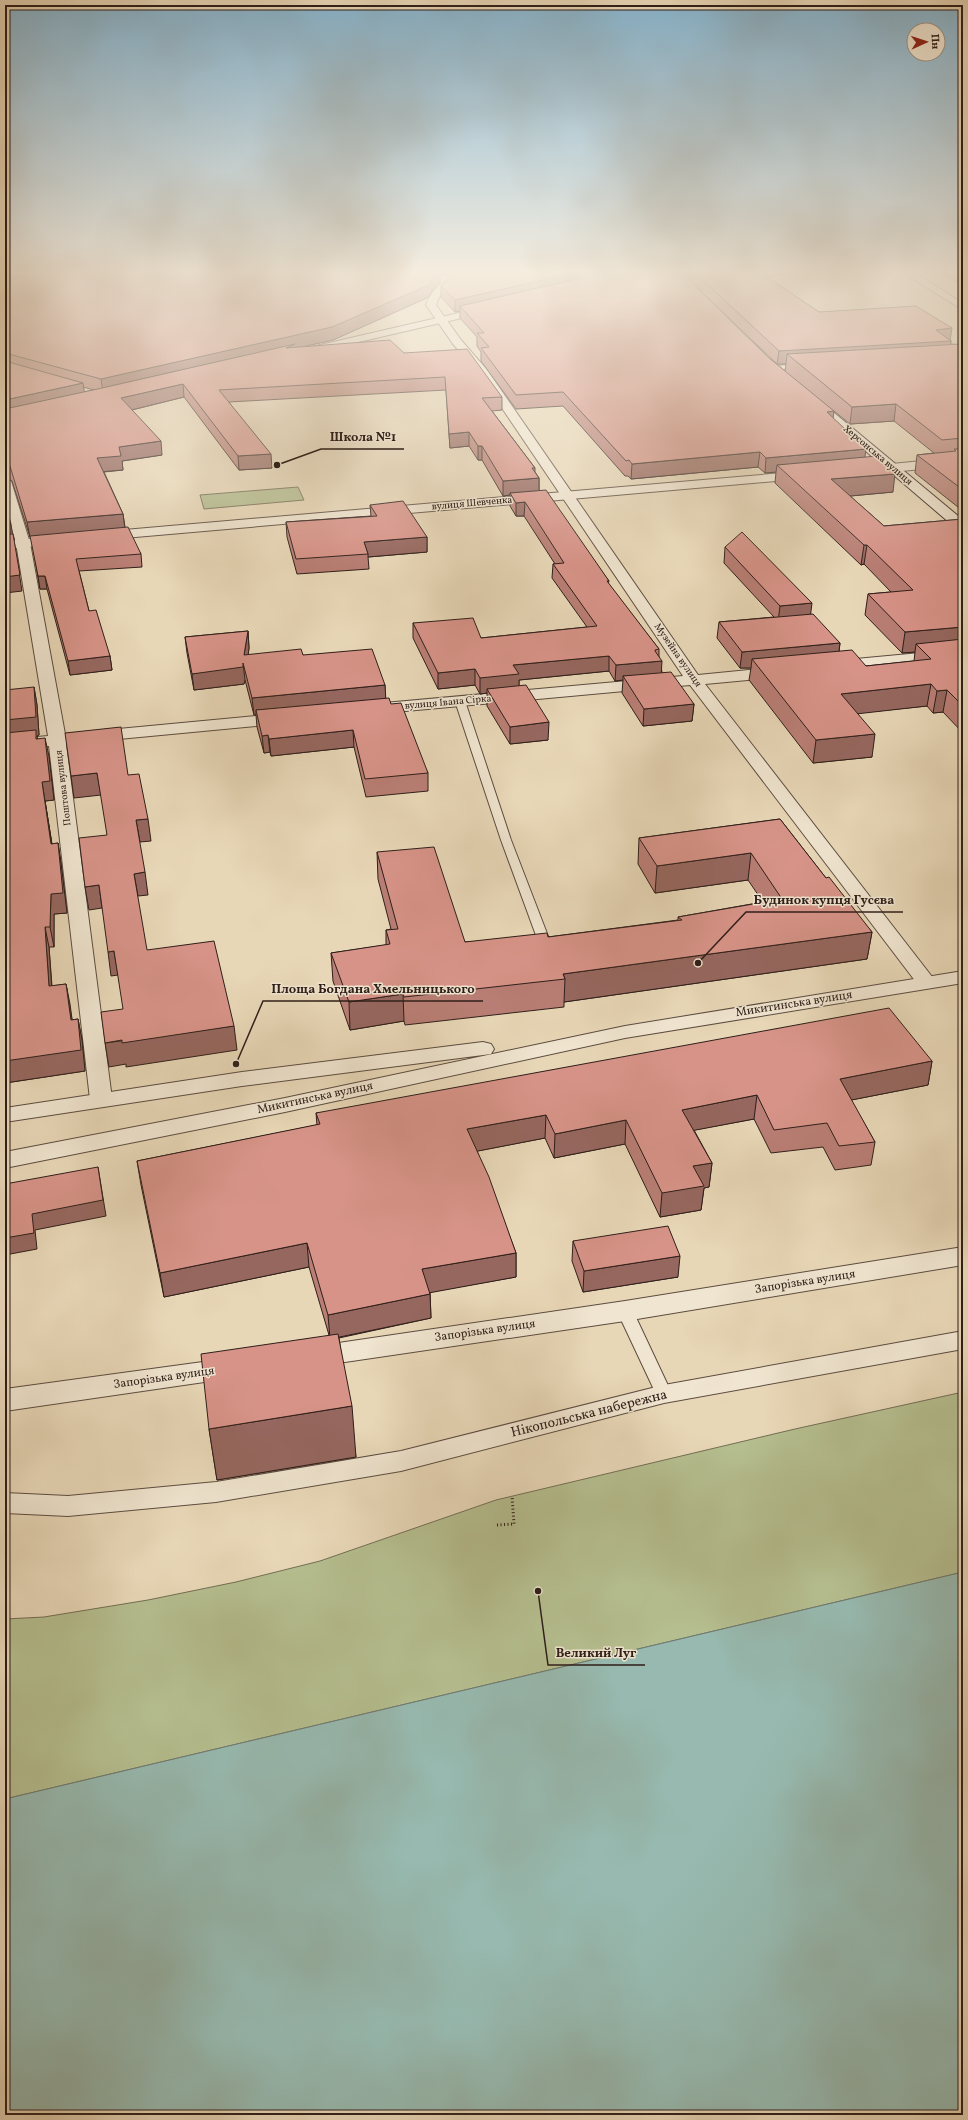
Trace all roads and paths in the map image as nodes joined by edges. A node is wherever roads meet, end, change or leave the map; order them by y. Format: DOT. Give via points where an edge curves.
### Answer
graph roads {
  1 [pos="479,368"];
  2 [pos="773,368"];
  3 [pos="785,378"];
  4 [pos="803,393"];
  5 [pos="963,461"];
  6 [pos="893,468"];
  7 [pos="861,470"];
  8 [pos="822,474"];
  9 [pos="5,482"];
  10 [pos="568,495"];
  11 [pos="963,527"];
  12 [pos="86,538"];
  13 [pos="71,539"];
  14 [pos="23,543"];
  15 [pos="5,545"];
  16 [pos="963,654"];
  17 [pos="821,668"];
  18 [pos="797,670"];
  19 [pos="694,680"];
  20 [pos="460,701"];
  21 [pos="359,711"];
  22 [pos="305,716"];
  23 [pos="57,740"];
  24 [pos="5,745"];
  25 [pos="547,949"];
  26 [pos="963,977"];
  27 [pos="926,982"];
  28 [pos="625,1032"];
  29 [pos="101,1099"];
  30 [pos="5,1114"];
  31 [pos="5,1160"];
  32 [pos="963,1256"];
  33 [pos="625,1311"];
  34 [pos="963,1340"];
  35 [pos="286,1360"];
  36 [pos="255,1365"];
  37 [pos="664,1394"];
  38 [pos="5,1400"];
  39 [pos="512,1496"];
  40 [pos="5,1503"];
  41 [pos="497,1525"];
  1 -- 10 [label="street, Музейна вулиця"];
  2 -- 3 [label="street"];
  4 -- 6 [label="street, Херсонська вулиця"];
  5 -- 6 [label="street"];
  6 -- 7 [label="street"];
  6 -- 11 [label="street, Херсонська вулиця"];
  8 -- 10 [label="street, вулиця Шевченка"];
  9 -- 14 [label="street, Поштова вулиця"];
  10 -- 12 [label="street, вулиця Шевченка"];
  10 -- 19 [label="street, Музейна вулиця"];
  13 -- 14 [label="street"];
  14 -- 15 [label="street"];
  14 -- 23 [label="street, Поштова вулиця"];
  16 -- 17 [label="street"];
  18 -- 19 [label="street, вулиця Івана Сірка"];
  19 -- 20 [label="street, вулиця Івана Сірка"];
  19 -- 27 [label="street, Музейна вулиця"];
  20 -- 21 [label="street, вулиця Івана Сірка"];
  20 -- 25 [label="lane" via="506,840"];
  22 -- 23 [label="street"];
  23 -- 24 [label="street"];
  23 -- 29 [label="street, Поштова вулиця"];
  26 -- 27 [label="street, Микитинська вулиця"];
  27 -- 28 [label="street, Микитинська вулиця"];
  28 -- 29 [label="street, Микитинська вулиця"];
  28 -- 31 [label="street, Микитинська вулиця" via="285,1105"];
  29 -- 30 [label="street, Микитинська вулиця"];
  32 -- 33 [label="street, Запорізька вулиця"];
  33 -- 35 [label="street, Запорізька вулиця"];
  33 -- 37 [label="lane"];
  34 -- 37 [label="street, Нікопольська набережна"];
  36 -- 38 [label="street, Запорізька вулиця"];
  37 -- 40 [label="street, Нікопольська набережна" via="401,1461 216,1492 68,1506"];
  39 -- 41 [label="path" via="514,1524"];
}
